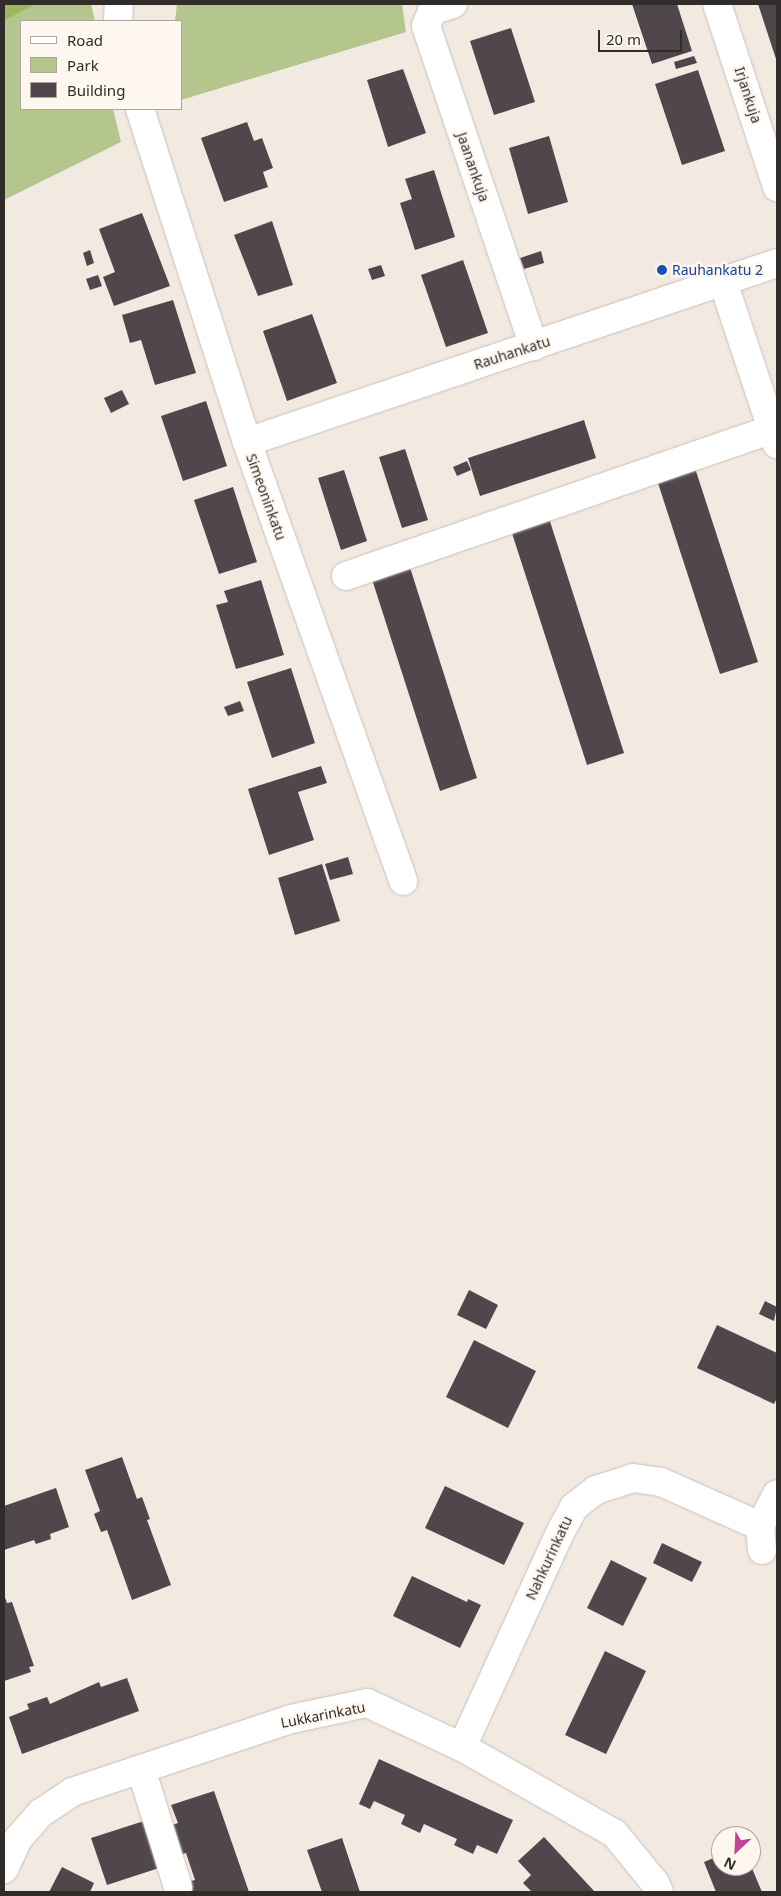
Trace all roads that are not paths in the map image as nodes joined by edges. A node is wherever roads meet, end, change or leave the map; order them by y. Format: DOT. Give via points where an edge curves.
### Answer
graph roads {
  1 [pos="119,4"];
  2 [pos="454,4"];
  3 [pos="717,4"];
  4 [pos="118,20"];
  5 [pos="140,110"];
  6 [pos="777,187"];
  7 [pos="777,263"];
  8 [pos="723,282"];
  9 [pos="534,346"];
  10 [pos="775,434"];
  11 [pos="247,442"];
  12 [pos="346,576"];
  13 [pos="403,881"];
  14 [pos="777,1494"];
  15 [pos="462,1747"];
  16 [pos="141,1769"];
  17 [pos="4,1869"];
  18 [pos="178,1887"];
  19 [pos="659,1892"];
  1 -- 4 [label="street"];
  2 -- 9 [label="street, Jaanankuja" via="432,11 426,26"];
  3 -- 6 [label="street, Irjankuja"];
  5 -- 11 [label="street, Simeoninkatu"];
  7 -- 8 [label="street, Rauhankatu"];
  8 -- 9 [label="street, Rauhankatu"];
  8 -- 10 [label="street"];
  9 -- 11 [label="street, Rauhankatu"];
  10 -- 12 [label="street"];
  11 -- 13 [label="street, Simeoninkatu"];
  14 -- 15 [label="street, Nahkurinkatu" via="761,1538 661,1482 633,1478 596,1490 574,1507"];
  15 -- 16 [label="street, Lukkarinkatu" via="367,1703 291,1719"];
  15 -- 19 [label="street, Lukkarinkatu" via="615,1834"];
  16 -- 17 [label="street, Lukkarinkatu" via="72,1792 41,1813 18,1839"];
  16 -- 18 [label="street"];
}
